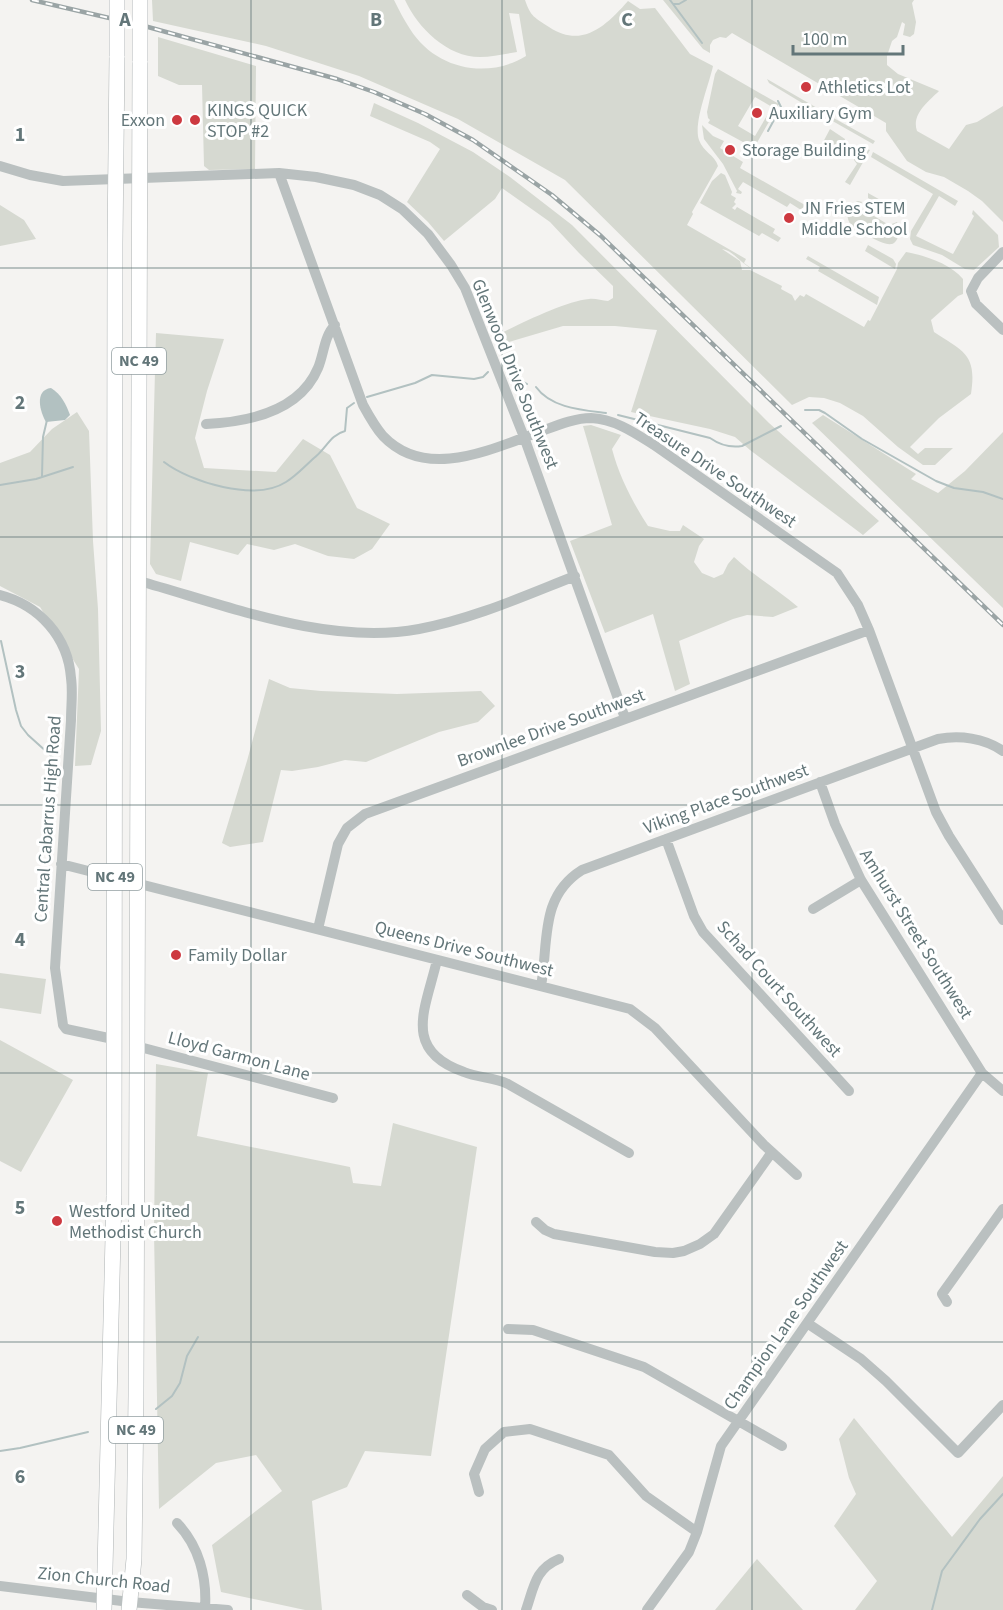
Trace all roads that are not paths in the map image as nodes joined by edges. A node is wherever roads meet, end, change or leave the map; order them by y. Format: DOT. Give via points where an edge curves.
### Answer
graph roads {
  1 [pos="117,0"];
  2 [pos="140,0"];
  3 [pos="0,166"];
  4 [pos="279,173"];
  5 [pos="117,179"];
  6 [pos="140,179"];
  7 [pos="1003,252"];
  8 [pos="335,325"];
  9 [pos="1003,330"];
  10 [pos="206,424"];
  11 [pos="524,437"];
  12 [pos="575,576"];
  13 [pos="139,581"];
  14 [pos="0,595"];
  15 [pos="868,630"];
  16 [pos="625,718"];
  17 [pos="913,748"];
  18 [pos="1003,752"];
  19 [pos="820,782"];
  20 [pos="666,838"];
  21 [pos="61,864"];
  22 [pos="115,879"];
  23 [pos="861,880"];
  24 [pos="137,883"];
  25 [pos="813,909"];
  26 [pos="1003,920"];
  27 [pos="318,929"];
  28 [pos="437,960"];
  29 [pos="541,986"];
  30 [pos="113,1039"];
  31 [pos="136,1046"];
  32 [pos="982,1073"];
  33 [pos="849,1091"];
  34 [pos="1003,1091"];
  35 [pos="333,1098"];
  36 [pos="772,1152"];
  37 [pos="628,1153"];
  38 [pos="797,1174"];
  39 [pos="1003,1209"];
  40 [pos="536,1222"];
  41 [pos="136,1257"];
  42 [pos="112,1259"];
  43 [pos="947,1302"];
  44 [pos="807,1323"];
  45 [pos="508,1329"];
  46 [pos="1003,1405"];
  47 [pos="739,1421"];
  48 [pos="782,1446"];
  49 [pos="479,1492"];
  50 [pos="177,1523"];
  51 [pos="697,1532"];
  52 [pos="560,1559"];
  53 [pos="0,1586"];
  54 [pos="466,1595"];
  55 [pos="105,1604"];
  56 [pos="130,1606"];
  57 [pos="205,1608"];
  58 [pos="228,1610"];
  59 [pos="492,1610"];
  60 [pos="526,1610"];
  61 [pos="647,1610"];
  1 -- 5 [label="highway, NC 49, bridge"];
  2 -- 6 [label="highway, NC 49 / NC 49, bridge"];
  3 -- 5 [label="street, Glenwood Drive Southwest" via="63,181"];
  4 -- 6 [label="street, Glenwood Drive Southwest"];
  4 -- 8 [label="street, Treasure Drive Southwest"];
  4 -- 11 [label="street, Glenwood Drive Southwest" via="338,181 380,195 428,234 465,288"];
  5 -- 6 [label="street, Glenwood Drive Southwest"];
  5 -- 22 [label="highway, NC 49"];
  6 -- 13 [label="highway, NC 49 / NC 49"];
  7 -- 9 [label="street" via="971,291 976,304"];
  8 -- 10 [label="street" via="328,333 316,372 299,393 263,416"];
  8 -- 11 [label="street, Treasure Drive Southwest" via="363,405 382,436 397,447 425,459 445,460"];
  11 -- 12 [label="street, Glenwood Drive Southwest"];
  11 -- 15 [label="street, Treasure Drive Southwest" via="566,422 593,418 632,432 837,573 858,605"];
  12 -- 13 [label="street" via="444,623 365,633 317,629"];
  12 -- 16 [label="street, Glenwood Drive Southwest"];
  13 -- 24 [label="highway, NC 49 / NC 49"];
  14 -- 21 [label="street, Central Cabarrus High Road" via="22,603 42,617 59,639 69,666 71,720"];
  15 -- 16 [label="street, Brownlee Drive Southwest"];
  15 -- 17 [label="street, Treasure Drive Southwest"];
  16 -- 27 [label="street, Brownlee Drive Southwest" via="355,820 339,844"];
  17 -- 18 [label="street, Viking Place Southwest" via="957,736 978,740"];
  17 -- 19 [label="street, Viking Place Southwest"];
  17 -- 26 [label="street, Treasure Drive Southwest" via="949,836"];
  19 -- 20 [label="street, Viking Place Southwest"];
  19 -- 23 [label="street, Amhurst Street Southwest"];
  20 -- 29 [label="street, Viking Place Southwest" via="582,870 559,891 550,911"];
  20 -- 33 [label="street, Schad Court Southwest" via="703,932"];
  21 -- 22 [label="street, Queens Drive Southwest"];
  21 -- 30 [label="street, Central Cabarrus High Road" via="55,968 63,1025 66,1029"];
  22 -- 24 [label="street, Queens Drive Southwest"];
  22 -- 30 [label="highway, NC 49"];
  23 -- 25 [label="street"];
  23 -- 32 [label="street, Amhurst Street Southwest"];
  24 -- 27 [label="street, Queens Drive Southwest"];
  24 -- 31 [label="highway, NC 49"];
  27 -- 28 [label="street, Queens Drive Southwest"];
  28 -- 29 [label="street, Queens Drive Southwest"];
  28 -- 37 [label="street" via="422,1025 424,1039 434,1057 459,1071 508,1084"];
  29 -- 36 [label="street, Queens Drive Southwest" via="623,1006 645,1019"];
  30 -- 42 [label="highway, NC 49"];
  31 -- 35 [label="street, Lloyd Garmon Lane"];
  31 -- 41 [label="highway, NC 49"];
  32 -- 34 [label="street, Amhurst Street Southwest"];
  32 -- 44 [label="street, Champion Lane Southwest"];
  36 -- 38 [label="street, Queens Drive Southwest"];
  36 -- 40 [label="street" via="714,1234 684,1251 655,1252 554,1234"];
  39 -- 43 [label="street" via="942,1294"];
  41 -- 42 [label="highway"];
  41 -- 56 [label="highway, NC 49"];
  42 -- 55 [label="highway, NC 49"];
  44 -- 46 [label="street" via="861,1359 958,1453"];
  44 -- 47 [label="street, Champion Lane Southwest"];
  45 -- 47 [label="street" via="532,1330 644,1368"];
  47 -- 48 [label="street"];
  47 -- 51 [label="street, Champion Lane Southwest" via="721,1446"];
  49 -- 51 [label="street" via="474,1474 485,1449 504,1432 530,1429 609,1455 646,1496"];
  50 -- 57 [label="street" via="198,1556 206,1585"];
  51 -- 61 [label="street, Champion Lane Southwest" via="689,1552"];
  52 -- 60 [label="street" via="539,1573"];
  53 -- 55 [label="street, Zion Church Road"];
  54 -- 59 [label="street"];
  55 -- 56 [label="street, Zion Church Road"];
  56 -- 57 [label="street, Zion Church Road"];
  57 -- 58 [label="street, Zion Church Road"];
}
